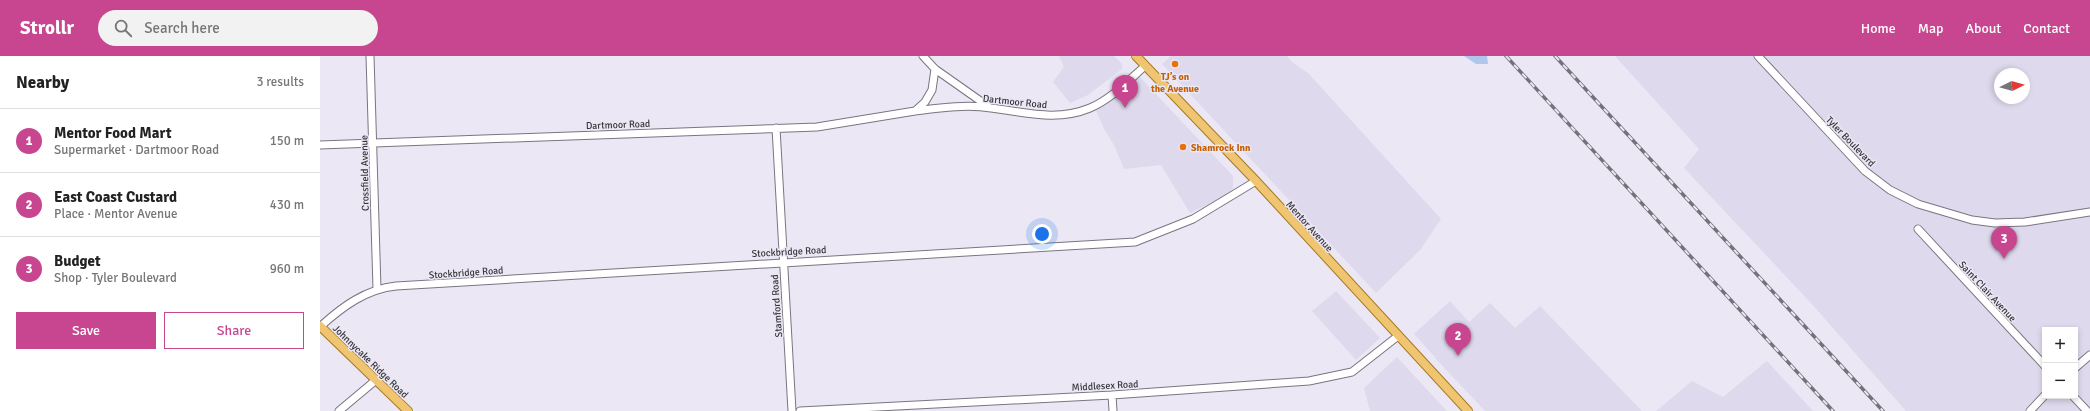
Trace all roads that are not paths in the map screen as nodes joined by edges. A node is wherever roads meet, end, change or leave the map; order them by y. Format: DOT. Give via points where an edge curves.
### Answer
graph roads {
  1 [pos="370,56"];
  2 [pos="923,56"];
  3 [pos="1136,56"];
  4 [pos="1758,56"];
  5 [pos="1145,66"];
  6 [pos="935,69"];
  7 [pos="990,107"];
  8 [pos="915,111"];
  9 [pos="776,128"];
  10 [pos="373,143"];
  11 [pos="320,145"];
  12 [pos="1256,181"];
  13 [pos="2090,212"];
  14 [pos="1918,229"];
  15 [pos="783,262"];
  16 [pos="377,289"];
  17 [pos="320,326"];
  18 [pos="1398,336"];
  19 [pos="2090,355"];
  20 [pos="2042,363"];
  21 [pos="2078,365"];
  22 [pos="376,380"];
  23 [pos="1112,395"];
  24 [pos="2042,398"];
  25 [pos="2076,399"];
  26 [pos="339,411"];
  27 [pos="408,411"];
  28 [pos="792,411"];
  29 [pos="800,411"];
  30 [pos="1113,411"];
  31 [pos="1468,411"];
  32 [pos="2030,411"];
  33 [pos="2087,411"];
  1 -- 10 [label="street, Crossfield Avenue"];
  2 -- 6 [label="street"];
  3 -- 5 [label="main road, Mentor Avenue"];
  4 -- 13 [label="street, Tyler Boulevard" via="1865,171 1890,190 1918,204 1972,220 1996,223 2025,222"];
  5 -- 7 [label="street, Dartmoor Road" via="1107,98 1079,112 1041,116"];
  5 -- 12 [label="main road, Mentor Avenue"];
  6 -- 7 [label="street"];
  6 -- 8 [label="street" via="932,90 925,102"];
  7 -- 8 [label="street, Dartmoor Road"];
  8 -- 9 [label="street, Dartmoor Road" via="830,125"];
  9 -- 10 [label="street, Dartmoor Road"];
  9 -- 15 [label="street, Stamford Road"];
  10 -- 11 [label="street, Dartmoor Road"];
  10 -- 16 [label="street, Crossfield Avenue"];
  12 -- 15 [label="street, Stockbridge Road" via="1193,220 1135,242"];
  12 -- 18 [label="main road, Mentor Avenue"];
  14 -- 20 [label="street, Saint Clair Avenue"];
  15 -- 16 [label="street, Stockbridge Road"];
  15 -- 28 [label="street, Stamford Road"];
  16 -- 17 [label="street, Stockbridge Road" via="345,307"];
  17 -- 22 [label="main road, Johnnycake Ridge Road"];
  18 -- 23 [label="street, Middlesex Road" via="1352,372 1309,381"];
  18 -- 31 [label="main road, Mentor Avenue"];
  19 -- 21 [label="street"];
  22 -- 26 [label="street"];
  22 -- 27 [label="main road, Johnnycake Ridge Road"];
  23 -- 29 [label="street, Middlesex Road"];
  23 -- 30 [label="street"];
  24 -- 32 [label="street"];
  25 -- 33 [label="street"];
}
